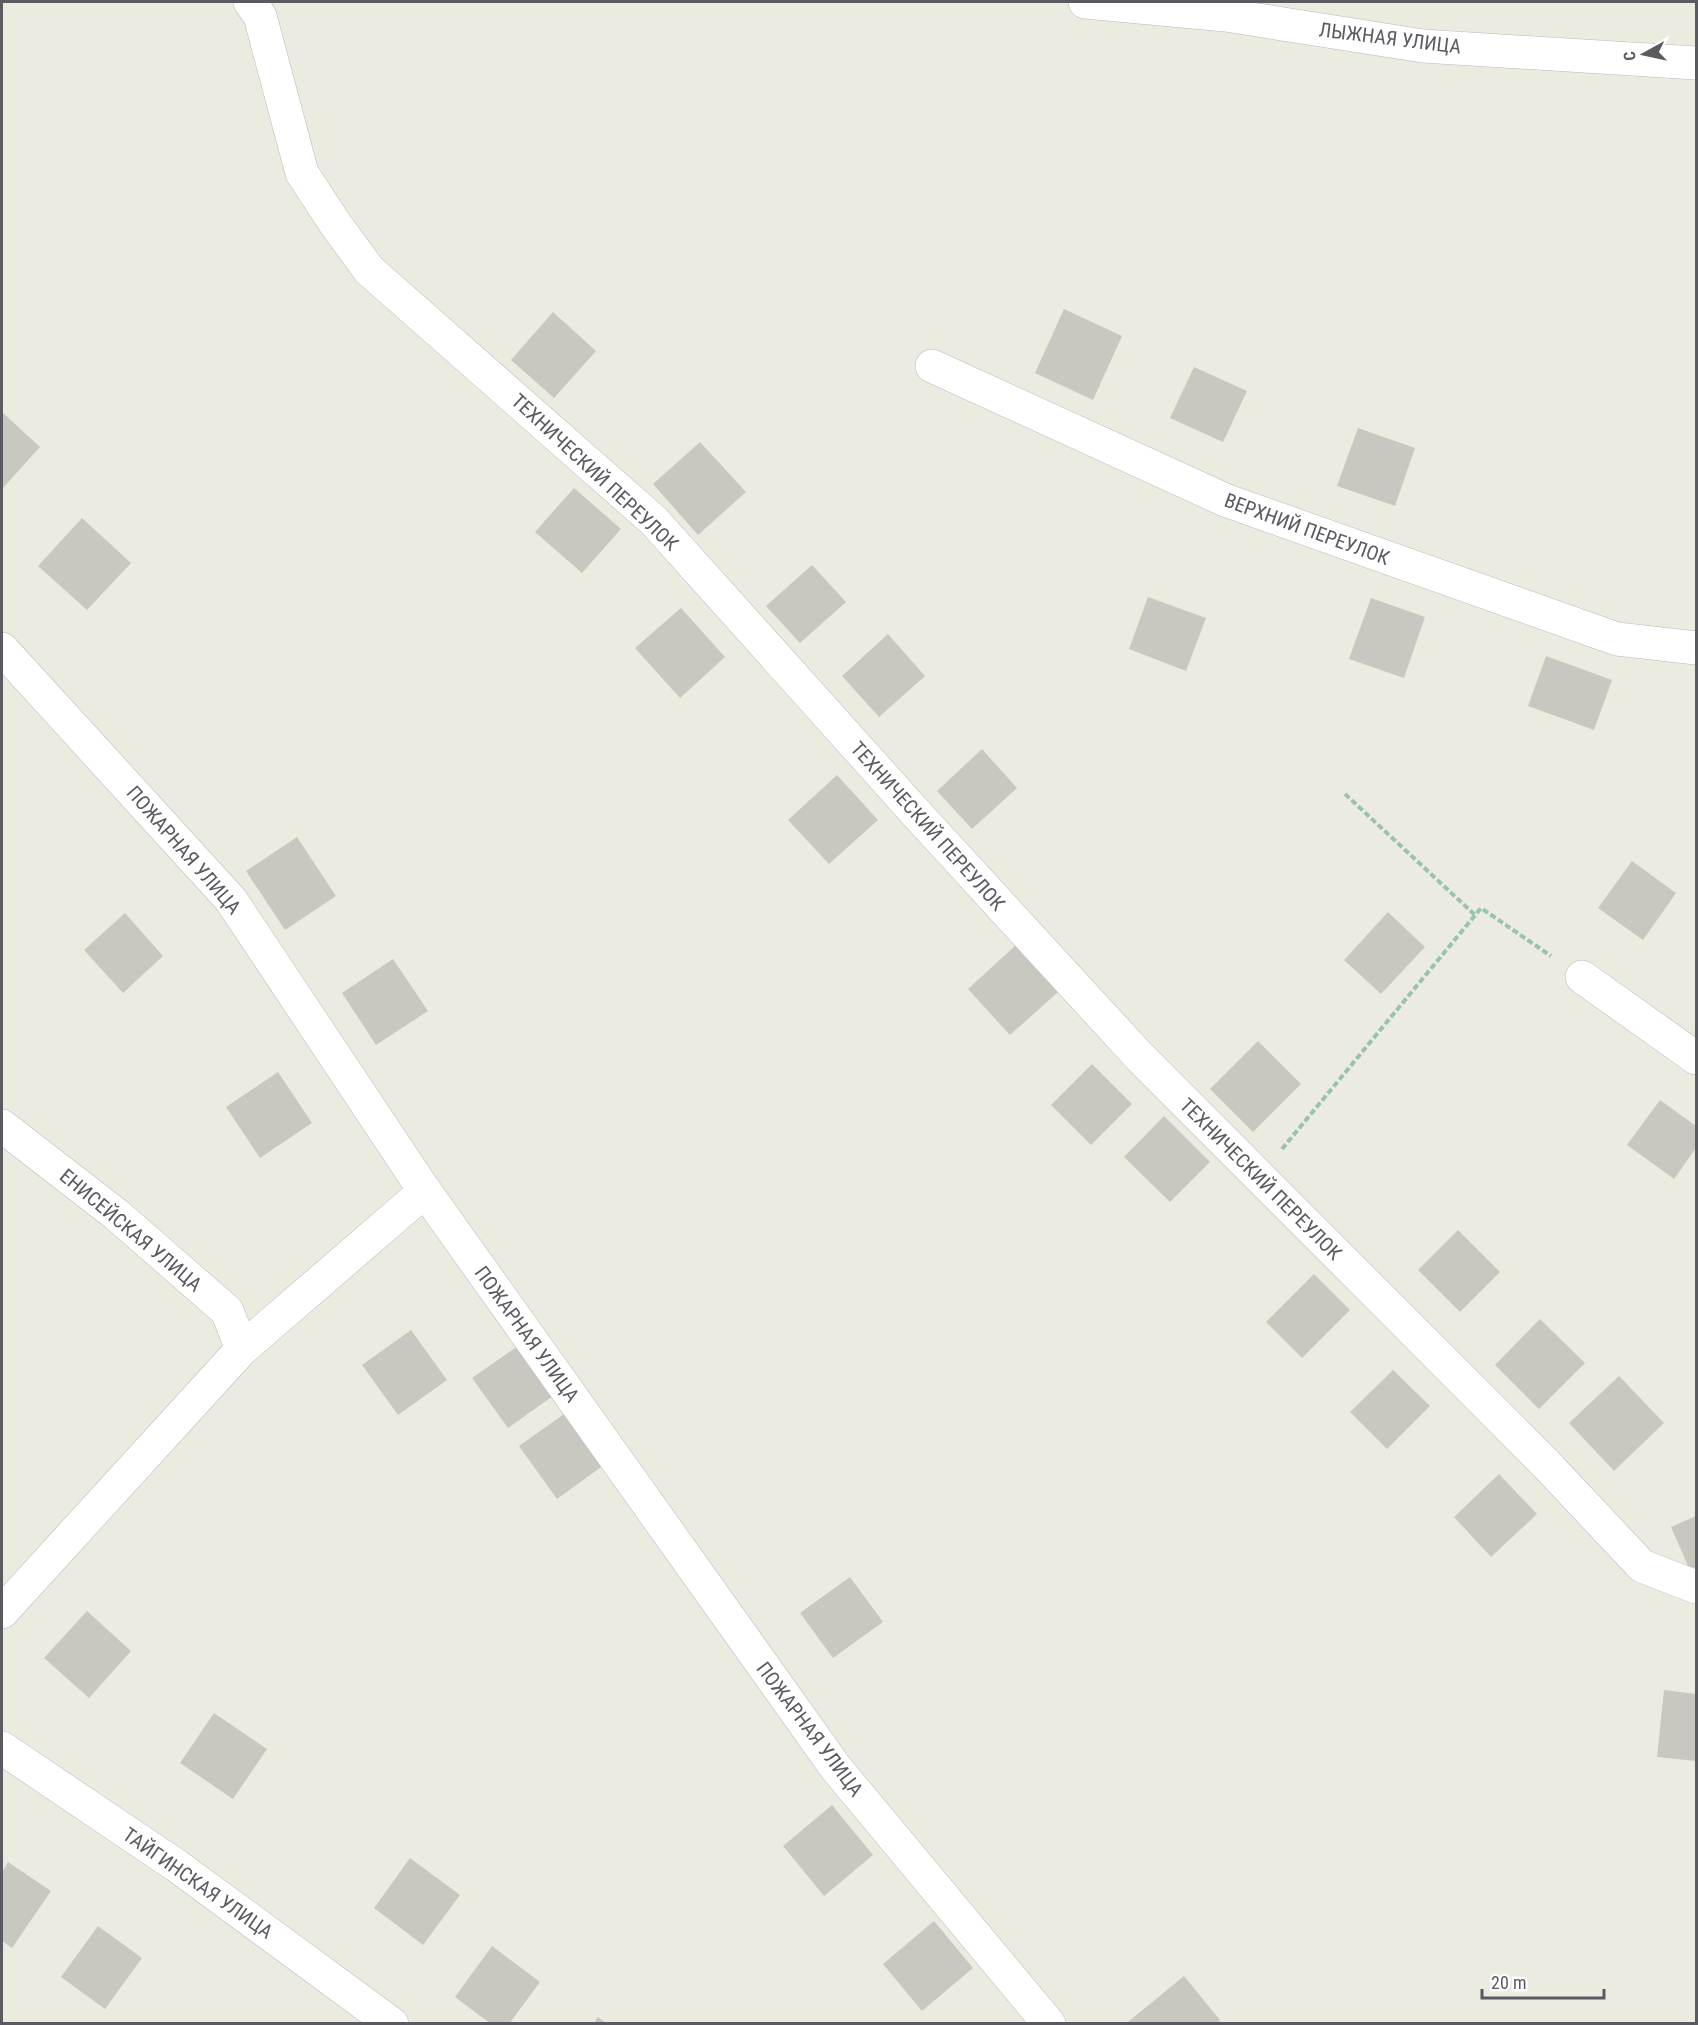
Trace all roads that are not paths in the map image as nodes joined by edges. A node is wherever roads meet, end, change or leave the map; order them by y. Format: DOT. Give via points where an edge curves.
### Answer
graph roads {
  1 [pos="250,2"];
  2 [pos="1085,2"];
  3 [pos="1228,8"];
  4 [pos="1696,63"];
  5 [pos="932,366"];
  6 [pos="1696,648"];
  7 [pos="2,649"];
  8 [pos="1582,976"];
  9 [pos="1696,1058"];
  10 [pos="2,1126"];
  11 [pos="425,1191"];
  12 [pos="242,1349"];
  13 [pos="1696,1587"];
  14 [pos="2,1612"];
  15 [pos="2,1748"];
  16 [pos="392,2024"];
  17 [pos="1049,2024"];
  1 -- 13 [label="street, ТЕХНИЧЕСКИЙ ПЕРЕУЛОК" via="260,16 302,173 369,270 654,521 1138,1055 1642,1566"];
  2 -- 3 [label="street, ЛЫЖНАЯ УЛИЦА"];
  3 -- 4 [label="street, ЛЫЖНАЯ УЛИЦА" via="1423,46"];
  5 -- 6 [label="street, ВЕРХНИЙ ПЕРЕУЛОК" via="1225,500 1617,639"];
  7 -- 11 [label="street, ПОЖАРНАЯ УЛИЦА" via="231,900"];
  8 -- 9 [label="street"];
  10 -- 12 [label="street, ЕНИСЕЙСКАЯ УЛИЦА" via="117,1215 227,1311"];
  11 -- 12 [label="street"];
  11 -- 17 [label="street, ПОЖАРНАЯ УЛИЦА" via="836,1768"];
  12 -- 14 [label="street"];
  15 -- 16 [label="street, ТАЙГИНСКАЯ УЛИЦА" via="177,1866"];
}
